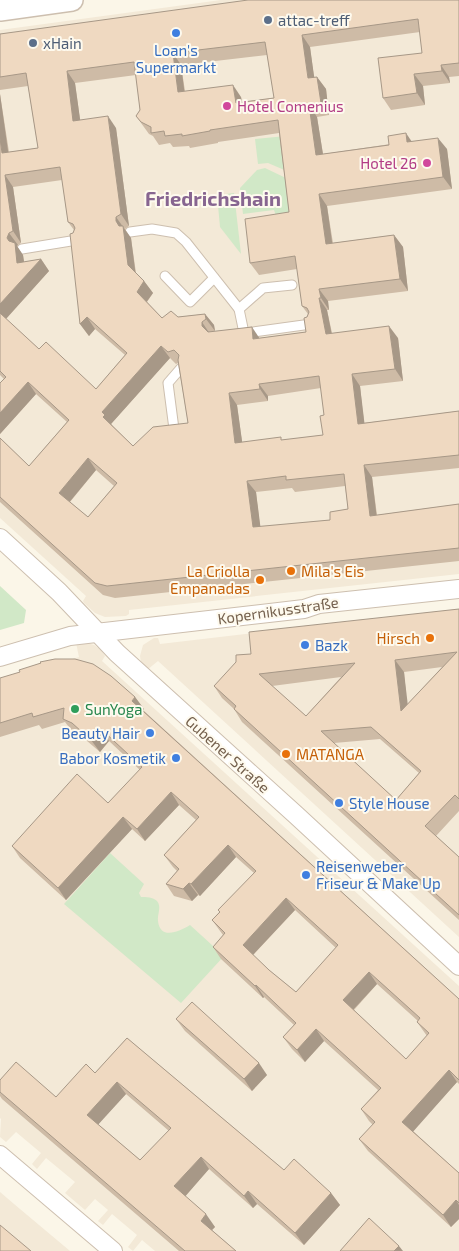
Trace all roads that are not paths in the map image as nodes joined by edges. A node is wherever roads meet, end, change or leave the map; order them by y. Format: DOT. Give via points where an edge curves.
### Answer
graph roads {
  1 [pos="72,0"];
  2 [pos="31,3"];
  3 [pos="0,10"];
  4 [pos="130,232"];
  5 [pos="77,240"];
  6 [pos="22,249"];
  7 [pos="165,276"];
  8 [pos="214,278"];
  9 [pos="292,285"];
  10 [pos="239,309"];
  11 [pos="311,324"];
  12 [pos="244,334"];
  13 [pos="233,335"];
  14 [pos="181,368"];
  15 [pos="174,429"];
  16 [pos="0,538"];
  17 [pos="459,589"];
  18 [pos="97,632"];
  19 [pos="0,657"];
  20 [pos="459,966"];
  21 [pos="0,1155"];
  22 [pos="113,1251"];
  1 -- 2 [label="street"];
  2 -- 3 [label="street"];
  4 -- 8 [label="lane" via="152,229 176,232"];
  5 -- 6 [label="lane"];
  7 -- 8 [label="lane" via="190,302"];
  8 -- 10 [label="lane"];
  9 -- 10 [label="lane" via="263,288"];
  10 -- 12 [label="lane"];
  11 -- 12 [label="lane"];
  12 -- 13 [label="lane"];
  14 -- 15 [label="lane" via="168,383"];
  16 -- 18 [label="street, Gubener Straße"];
  17 -- 18 [label="street, Kopernikusstraße"];
  18 -- 19 [label="street, Kopernikusstraße" via="70,636"];
  18 -- 20 [label="street, Gubener Straße"];
  21 -- 22 [label="street"];
}
